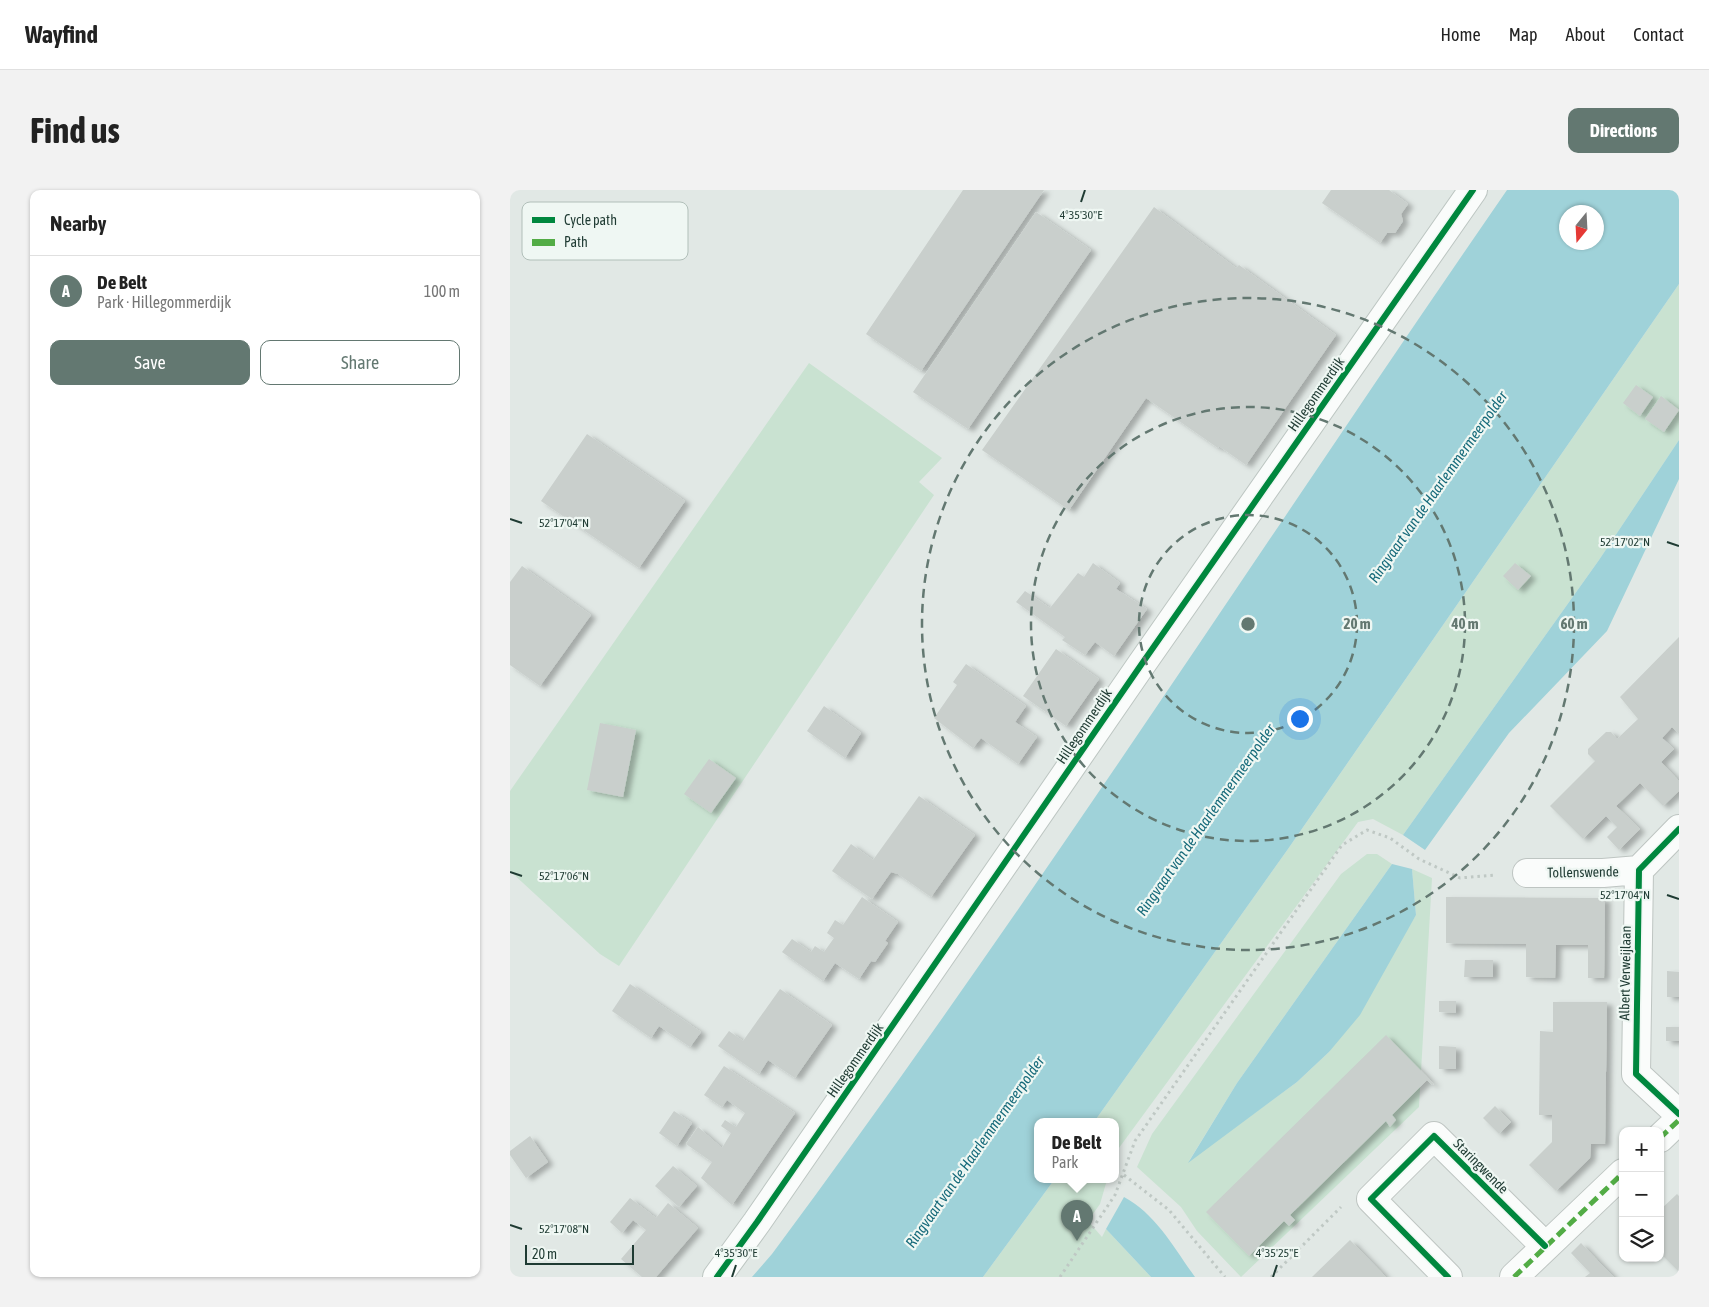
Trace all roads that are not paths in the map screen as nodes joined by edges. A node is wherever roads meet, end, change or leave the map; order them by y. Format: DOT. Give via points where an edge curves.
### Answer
graph roads {
  1 [pos="1473,190"];
  2 [pos="1679,830"];
  3 [pos="1639,870"];
  4 [pos="1528,873"];
  5 [pos="1679,1114"];
  6 [pos="1679,1120"];
  7 [pos="1664,1134"];
  8 [pos="1619,1177"];
  9 [pos="1545,1246"];
  10 [pos="717,1277"];
  11 [pos="1448,1277"];
  12 [pos="1514,1277"];
  1 -- 10 [label="street, Hillegommerdijk"];
  2 -- 3 [label="street"];
  3 -- 4 [label="street, Tollenswende"];
  3 -- 5 [label="street, Albert Verweijlaan" via="1636,1074"];
  6 -- 7 [label="street"];
  8 -- 9 [label="street"];
  9 -- 11 [label="street, Staringwende" via="1434,1136 1371,1199"];
  9 -- 12 [label="street"];
}
